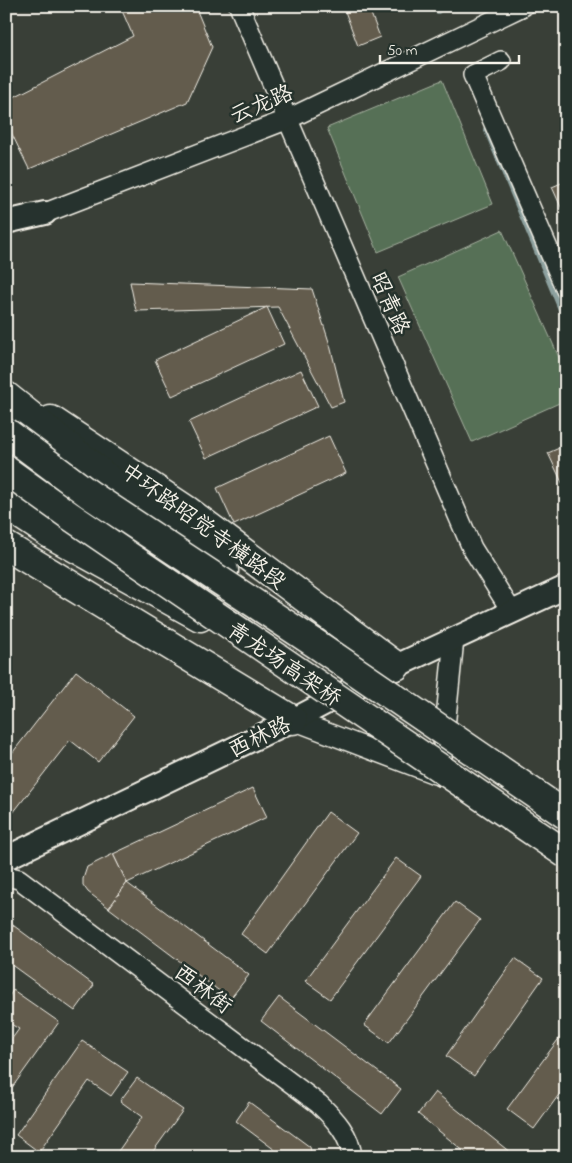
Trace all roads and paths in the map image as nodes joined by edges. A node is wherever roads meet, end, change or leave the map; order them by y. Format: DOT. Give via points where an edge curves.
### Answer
graph roads {
  1 [pos="239,6"];
  2 [pos="523,6"];
  3 [pos="501,61"];
  4 [pos="286,120"];
  5 [pos="45,213"];
  6 [pos="6,214"];
  7 [pos="6,222"];
  8 [pos="566,290"];
  9 [pos="6,392"];
  10 [pos="6,396"];
  11 [pos="6,432"];
  12 [pos="6,470"];
  13 [pos="6,505"];
  14 [pos="6,546"];
  15 [pos="566,587"];
  16 [pos="512,612"];
  17 [pos="454,639"];
  18 [pos="319,646"];
  19 [pos="396,666"];
  20 [pos="296,670"];
  21 [pos="294,720"];
  22 [pos="439,776"];
  23 [pos="566,814"];
  24 [pos="566,854"];
  25 [pos="6,858"];
  26 [pos="566,861"];
  27 [pos="6,876"];
  28 [pos="352,1157"];
  1 -- 4 [label="street, 昭青路"];
  2 -- 4 [label="street, 云龙路"];
  3 -- 8 [label="street" via="473,75"];
  4 -- 5 [label="street, 云龙路"];
  4 -- 16 [label="street, 昭青路" via="472,548"];
  5 -- 6 [label="street, 云龙路"];
  5 -- 7 [label="street"];
  9 -- 19 [label="main road, 中环路昭觉寺横路段" via="188,511"];
  10 -- 18 [label="main road, bridge"];
  11 -- 18 [label="main road, 青龙场高架桥, bridge" via="89,494"];
  12 -- 20 [label="main road, 青龙场高架桥, bridge"];
  13 -- 20 [label="main road, bridge" via="50,534"];
  14 -- 21 [label="main road"];
  15 -- 16 [label="street, 西林路"];
  16 -- 17 [label="street, 西林路"];
  17 -- 19 [label="street, 西林路"];
  17 -- 22 [label="street"];
  18 -- 23 [label="main road, 青龙场高架桥, bridge"];
  19 -- 21 [label="street, 西林路"];
  20 -- 24 [label="main road, 青龙场高架桥, bridge"];
  21 -- 22 [label="street"];
  21 -- 25 [label="street, 西林路"];
  22 -- 26 [label="street"];
  27 -- 28 [label="street, 西林街" via="19,879 319,1104 335,1119 351,1144"];
}
